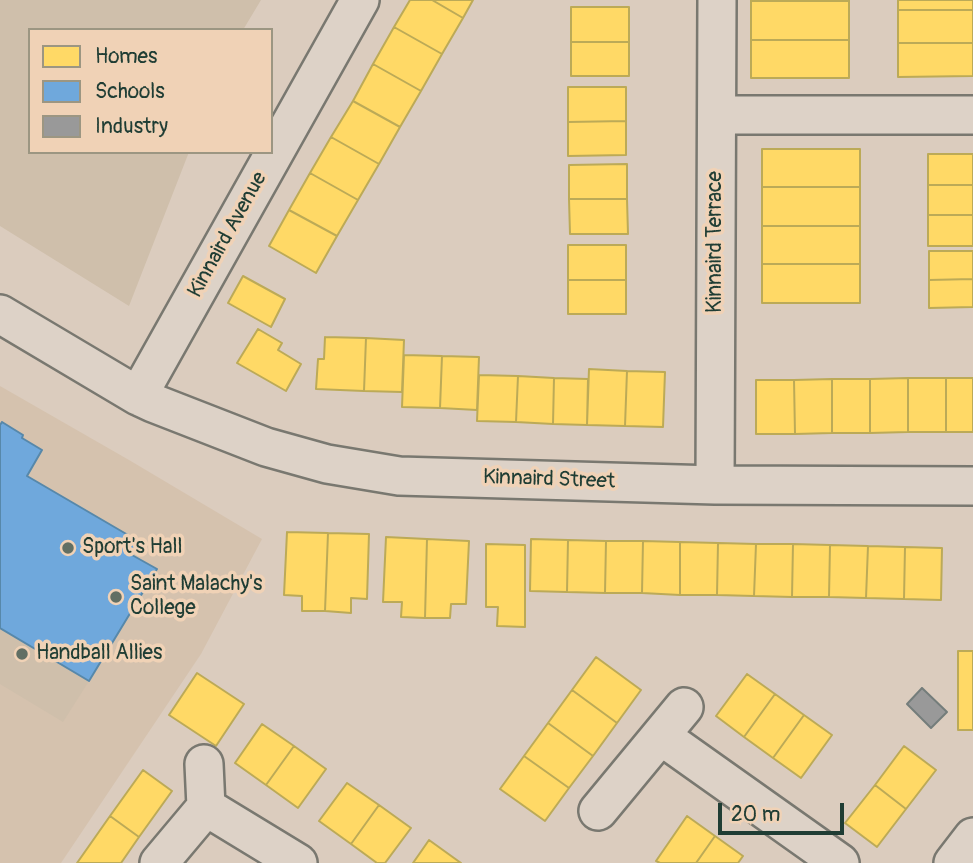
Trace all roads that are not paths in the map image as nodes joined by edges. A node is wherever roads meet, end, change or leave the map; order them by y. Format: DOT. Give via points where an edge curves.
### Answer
graph roads {
  1 [pos="360,0"];
  2 [pos="717,0"];
  3 [pos="717,114"];
  4 [pos="973,114"];
  5 [pos="0,314"];
  6 [pos="138,396"];
  7 [pos="715,485"];
  8 [pos="973,486"];
  9 [pos="684,707"];
  10 [pos="661,736"];
  11 [pos="204,764"];
  12 [pos="206,807"];
  13 [pos="598,811"];
  14 [pos="973,837"];
  15 [pos="159,863"];
  16 [pos="298,863"];
  17 [pos="841,863"];
  18 [pos="953,863"];
  1 -- 6 [label="street, Kinnaird Avenue"];
  2 -- 3 [label="street, Kinnaird Terrace"];
  3 -- 4 [label="street"];
  3 -- 7 [label="street, Kinnaird Terrace"];
  5 -- 6 [label="street, Kinnaird Street"];
  6 -- 7 [label="street, Kinnaird Street" via="267,447 327,464 399,476"];
  7 -- 8 [label="street, Kinnaird Street"];
  9 -- 10 [label="street"];
  10 -- 13 [label="street"];
  10 -- 17 [label="street"];
  11 -- 12 [label="street"];
  12 -- 15 [label="street"];
  12 -- 16 [label="street"];
  14 -- 18 [label="street"];
}
